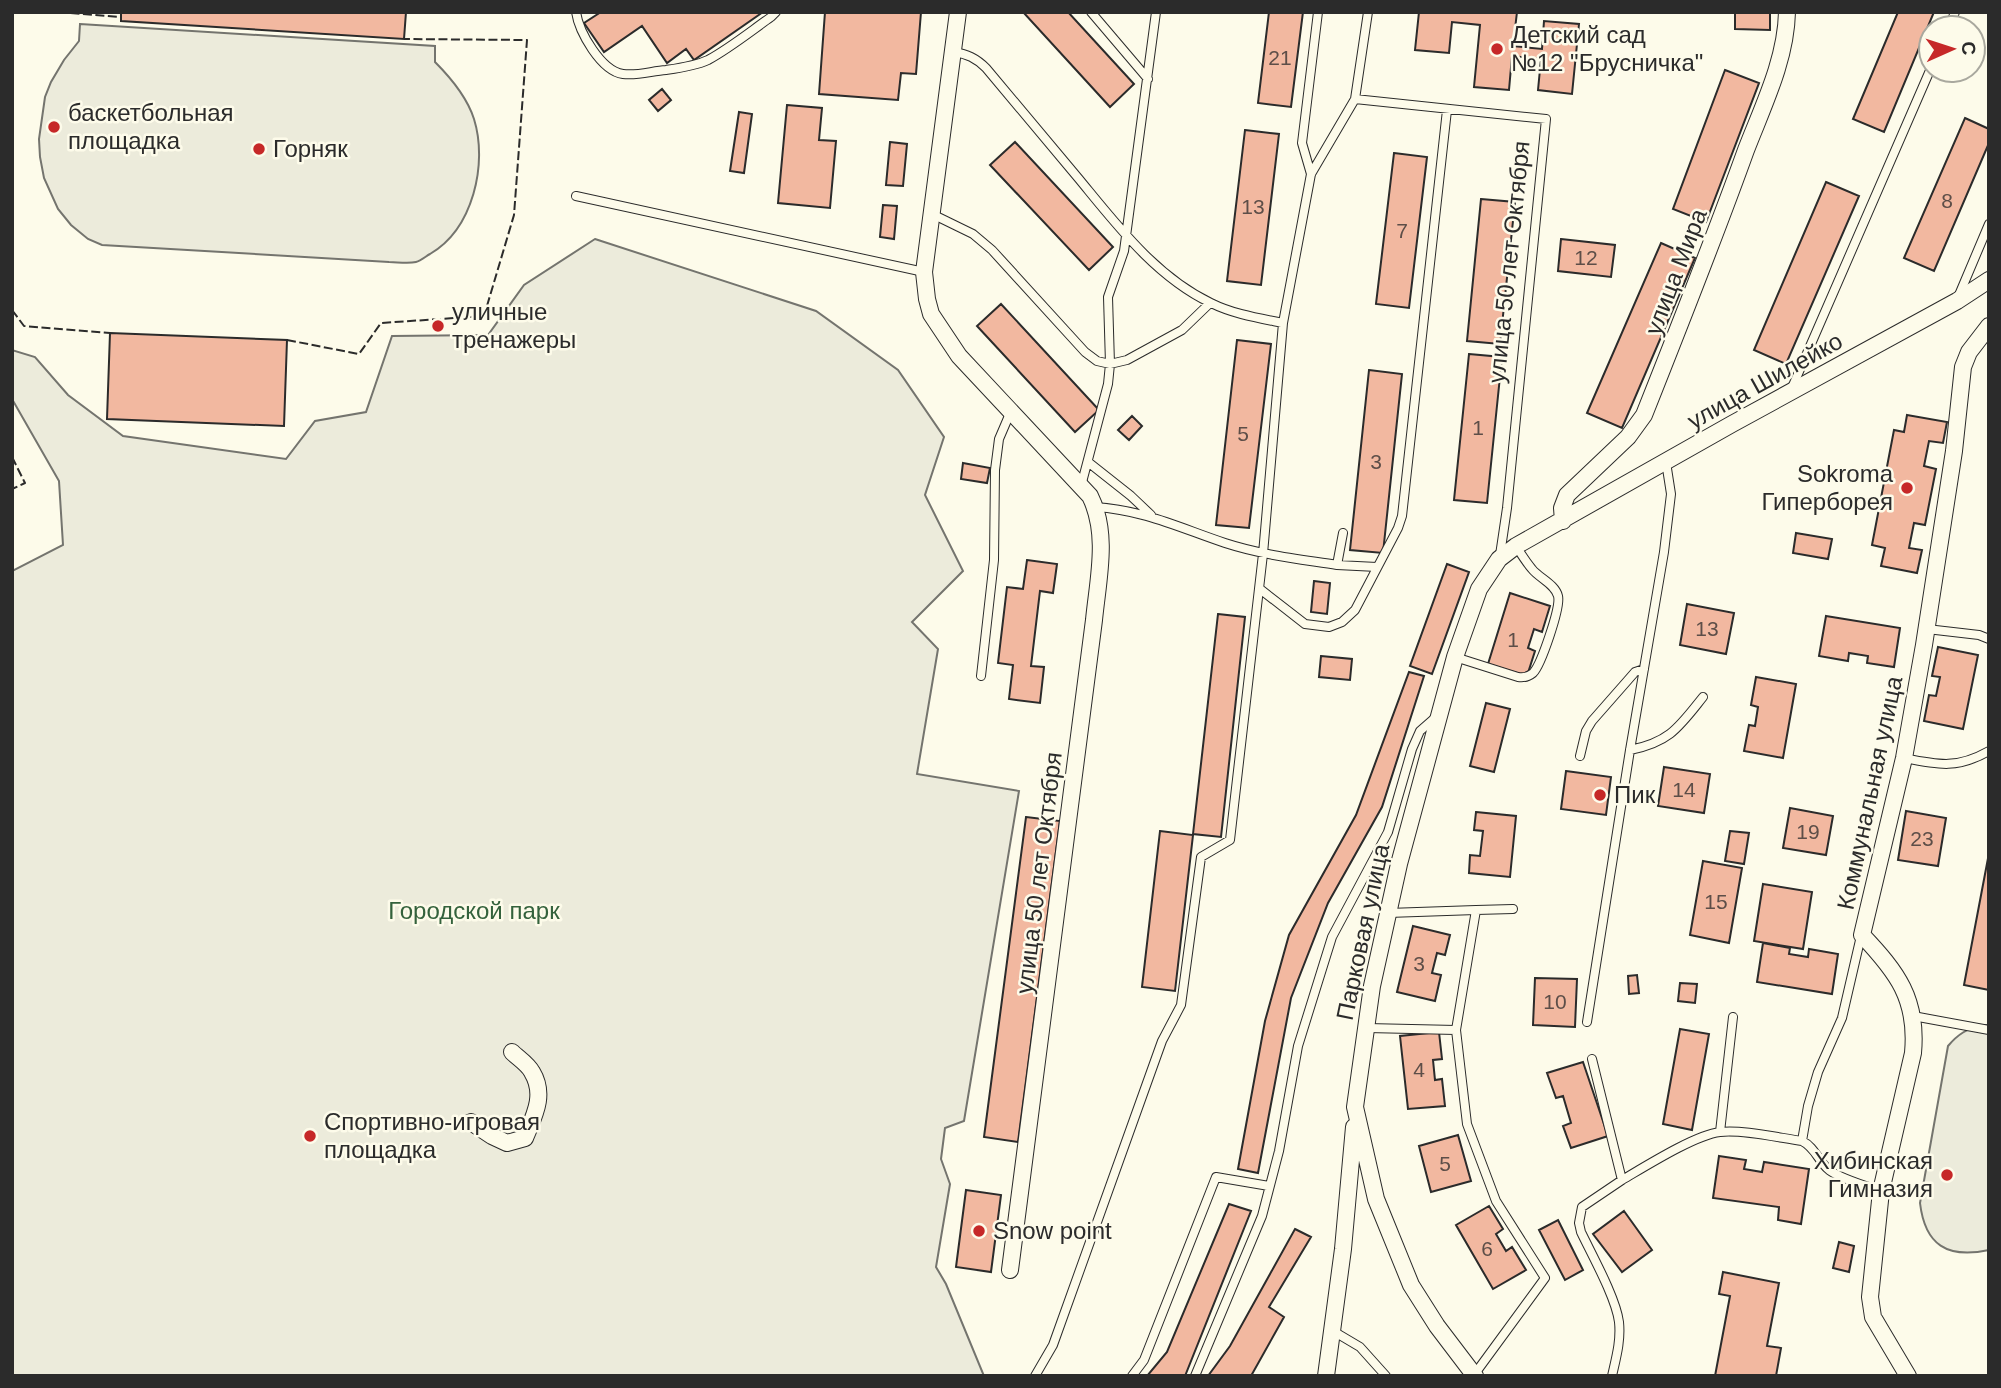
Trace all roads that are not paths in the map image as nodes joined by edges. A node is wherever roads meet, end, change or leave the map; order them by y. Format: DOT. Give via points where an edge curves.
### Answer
graph roads {
  1 [pos="576,12"];
  2 [pos="776,12"];
  3 [pos="958,12"];
  4 [pos="1091,12"];
  5 [pos="1156,12"];
  6 [pos="1318,12"];
  7 [pos="1368,12"];
  8 [pos="1787,12"];
  9 [pos="954,52"];
  10 [pos="1147,79"];
  11 [pos="1924,84"];
  12 [pos="1355,99"];
  13 [pos="1447,110"];
  14 [pos="1311,174"];
  15 [pos="576,195"];
  16 [pos="932,214"];
  17 [pos="1989,224"];
  18 [pos="1126,236"];
  19 [pos="924,272"];
  20 [pos="1989,280"];
  21 [pos="1956,301"];
  22 [pos="1210,303"];
  23 [pos="1283,323"];
  24 [pos="1989,326"];
  25 [pos="1110,364"];
  26 [pos="1790,393"];
  27 [pos="1010,411"];
  28 [pos="1088,462"];
  29 [pos="1666,462"];
  30 [pos="1081,486"];
  31 [pos="1095,507"];
  32 [pos="1151,516"];
  33 [pos="1563,521"];
  34 [pos="1343,533"];
  35 [pos="1516,546"];
  36 [pos="1263,554"];
  37 [pos="1499,559"];
  38 [pos="1337,565"];
  39 [pos="1377,568"];
  40 [pos="1260,589"];
  41 [pos="1927,629"];
  42 [pos="1989,639"];
  43 [pos="1455,657"];
  44 [pos="1644,669"];
  45 [pos="981,676"];
  46 [pos="1703,697"];
  47 [pos="1440,714"];
  48 [pos="1630,750"];
  49 [pos="1989,751"];
  50 [pos="1580,755"];
  51 [pos="1904,758"];
  52 [pos="1513,909"];
  53 [pos="1476,910"];
  54 [pos="1388,913"];
  55 [pos="1862,935"];
  56 [pos="1913,1016"];
  57 [pos="1733,1017"];
  58 [pos="1587,1022"];
  59 [pos="1367,1028"];
  60 [pos="1456,1030"];
  61 [pos="1989,1030"];
  62 [pos="512,1052"];
  63 [pos="1592,1059"];
  64 [pos="1355,1107"];
  65 [pos="471,1122"];
  66 [pos="1720,1132"];
  67 [pos="1802,1141"];
  68 [pos="1622,1180"];
  69 [pos="1269,1186"];
  70 [pos="1881,1191"];
  71 [pos="1010,1270"];
  72 [pos="1332,1331"];
  73 [pos="1474,1375"];
  74 [pos="1035,1376"];
  75 [pos="1132,1376"];
  76 [pos="1195,1376"];
  77 [pos="1326,1376"];
  78 [pos="1386,1376"];
  79 [pos="1612,1376"];
  80 [pos="1908,1376"];
  1 -- 2 [label="lane" via="584,37 608,68 622,74 708,60"];
  3 -- 9 [label="street, улица 50 лет Октября"];
  4 -- 10 [label="lane"];
  5 -- 10 [label="lane"];
  6 -- 14 [label="lane" via="1302,143"];
  7 -- 12 [label="lane"];
  8 -- 33 [label="street, улица Мира" via="1787,31 1776,69 1644,415 1628,437 1567,495"];
  9 -- 16 [label="street, улица 50 лет Октября"];
  9 -- 18 [label="lane" via="965,53 986,68"];
  10 -- 18 [label="lane"];
  11 -- 26 [label="lane"];
  12 -- 13 [label="lane, улица 50 лет Октября"];
  12 -- 14 [label="lane"];
  13 -- 37 [label="lane, улица 50 лет Октября" via="1546,119"];
  13 -- 39 [label="lane" via="1402,516"];
  14 -- 23 [label="lane"];
  15 -- 19 [label="lane"];
  16 -- 19 [label="street, улица 50 лет Октября"];
  16 -- 25 [label="lane" via="972,233 1085,352"];
  17 -- 21 [label="lane"];
  18 -- 22 [label="lane" via="1154,263"];
  18 -- 25 [label="lane" via="1122,263 1108,298"];
  19 -- 27 [label="street, улица 50 лет Октября" via="931,314 940,330"];
  20 -- 21 [label="street, улица Шилейко"];
  21 -- 26 [label="street, улица Шилейко"];
  22 -- 23 [label="lane"];
  22 -- 25 [label="lane" via="1182,330 1127,360"];
  23 -- 36 [label="lane"];
  24 -- 41 [label="street, Коммунальная улица" via="1963,367"];
  25 -- 28 [label="lane"];
  26 -- 29 [label="street, улица Шилейко"];
  27 -- 30 [label="street, улица 50 лет Октября"];
  27 -- 45 [label="lane" via="999,439 995,470 994,560"];
  28 -- 30 [label="lane"];
  28 -- 32 [label="lane"];
  29 -- 33 [label="street, улица Шилейко"];
  29 -- 44 [label="lane" via="1670,508"];
  30 -- 31 [label="street, улица 50 лет Октября"];
  31 -- 32 [label="lane"];
  31 -- 71 [label="street, улица 50 лет Октября" via="1101,536 1094,620"];
  32 -- 36 [label="lane"];
  33 -- 35 [label="street, Парковая улица"];
  34 -- 38 [label="lane"];
  35 -- 37 [label="street, Парковая улица"];
  35 -- 43 [label="lane" via="1558,595 1535,671 1518,677"];
  36 -- 38 [label="lane"];
  36 -- 40 [label="lane"];
  37 -- 43 [label="street, Парковая улица" via="1479,589"];
  38 -- 39 [label="lane"];
  39 -- 40 [label="lane" via="1355,610 1329,627 1304,624"];
  40 -- 74 [label="lane" via="1230,840 1201,857 1181,1005 1162,1041 1054,1345"];
  41 -- 42 [label="lane"];
  41 -- 51 [label="street, Коммунальная улица"];
  43 -- 47 [label="street, Парковая улица"];
  44 -- 48 [label="lane"];
  44 -- 50 [label="lane" via="1636,672 1592,721"];
  46 -- 48 [label="lane" via="1675,732 1647,747"];
  47 -- 54 [label="street, Парковая улица"];
  47 -- 69 [label="lane" via="1420,731 1388,832 1332,937 1298,1046"];
  48 -- 58 [label="lane"];
  49 -- 51 [label="lane" via="1961,764"];
  51 -- 55 [label="street, Коммунальная улица"];
  52 -- 53 [label="lane"];
  53 -- 54 [label="lane"];
  53 -- 60 [label="lane"];
  54 -- 59 [label="street, Парковая улица"];
  55 -- 56 [label="street, Коммунальная улица" via="1894,972"];
  55 -- 67 [label="lane" via="1842,1018 1808,1105"];
  56 -- 61 [label="lane"];
  56 -- 70 [label="street, Коммунальная улица" via="1913,1053"];
  57 -- 66 [label="lane"];
  59 -- 60 [label="lane"];
  59 -- 64 [label="street, Парковая улица"];
  60 -- 73 [label="lane" via="1467,1124 1496,1201 1545,1278"];
  62 -- 65 [label="street" via="532,1071 540,1093 525,1138 507,1143"];
  63 -- 68 [label="lane"];
  64 -- 72 [label="street"];
  64 -- 73 [label="street, Парковая улица" via="1376,1199 1411,1285"];
  66 -- 67 [label="lane"];
  66 -- 68 [label="lane" via="1702,1136"];
  67 -- 70 [label="lane" via="1832,1172"];
  68 -- 79 [label="lane" via="1588,1202 1580,1214 1581,1232 1619,1320"];
  69 -- 75 [label="lane" via="1216,1177 1144,1360"];
  69 -- 76 [label="lane" via="1262,1216"];
  70 -- 80 [label="street, Коммунальная улица" via="1870,1297 1873,1317"];
  72 -- 77 [label="street"];
  72 -- 78 [label="lane" via="1360,1346"];
}
